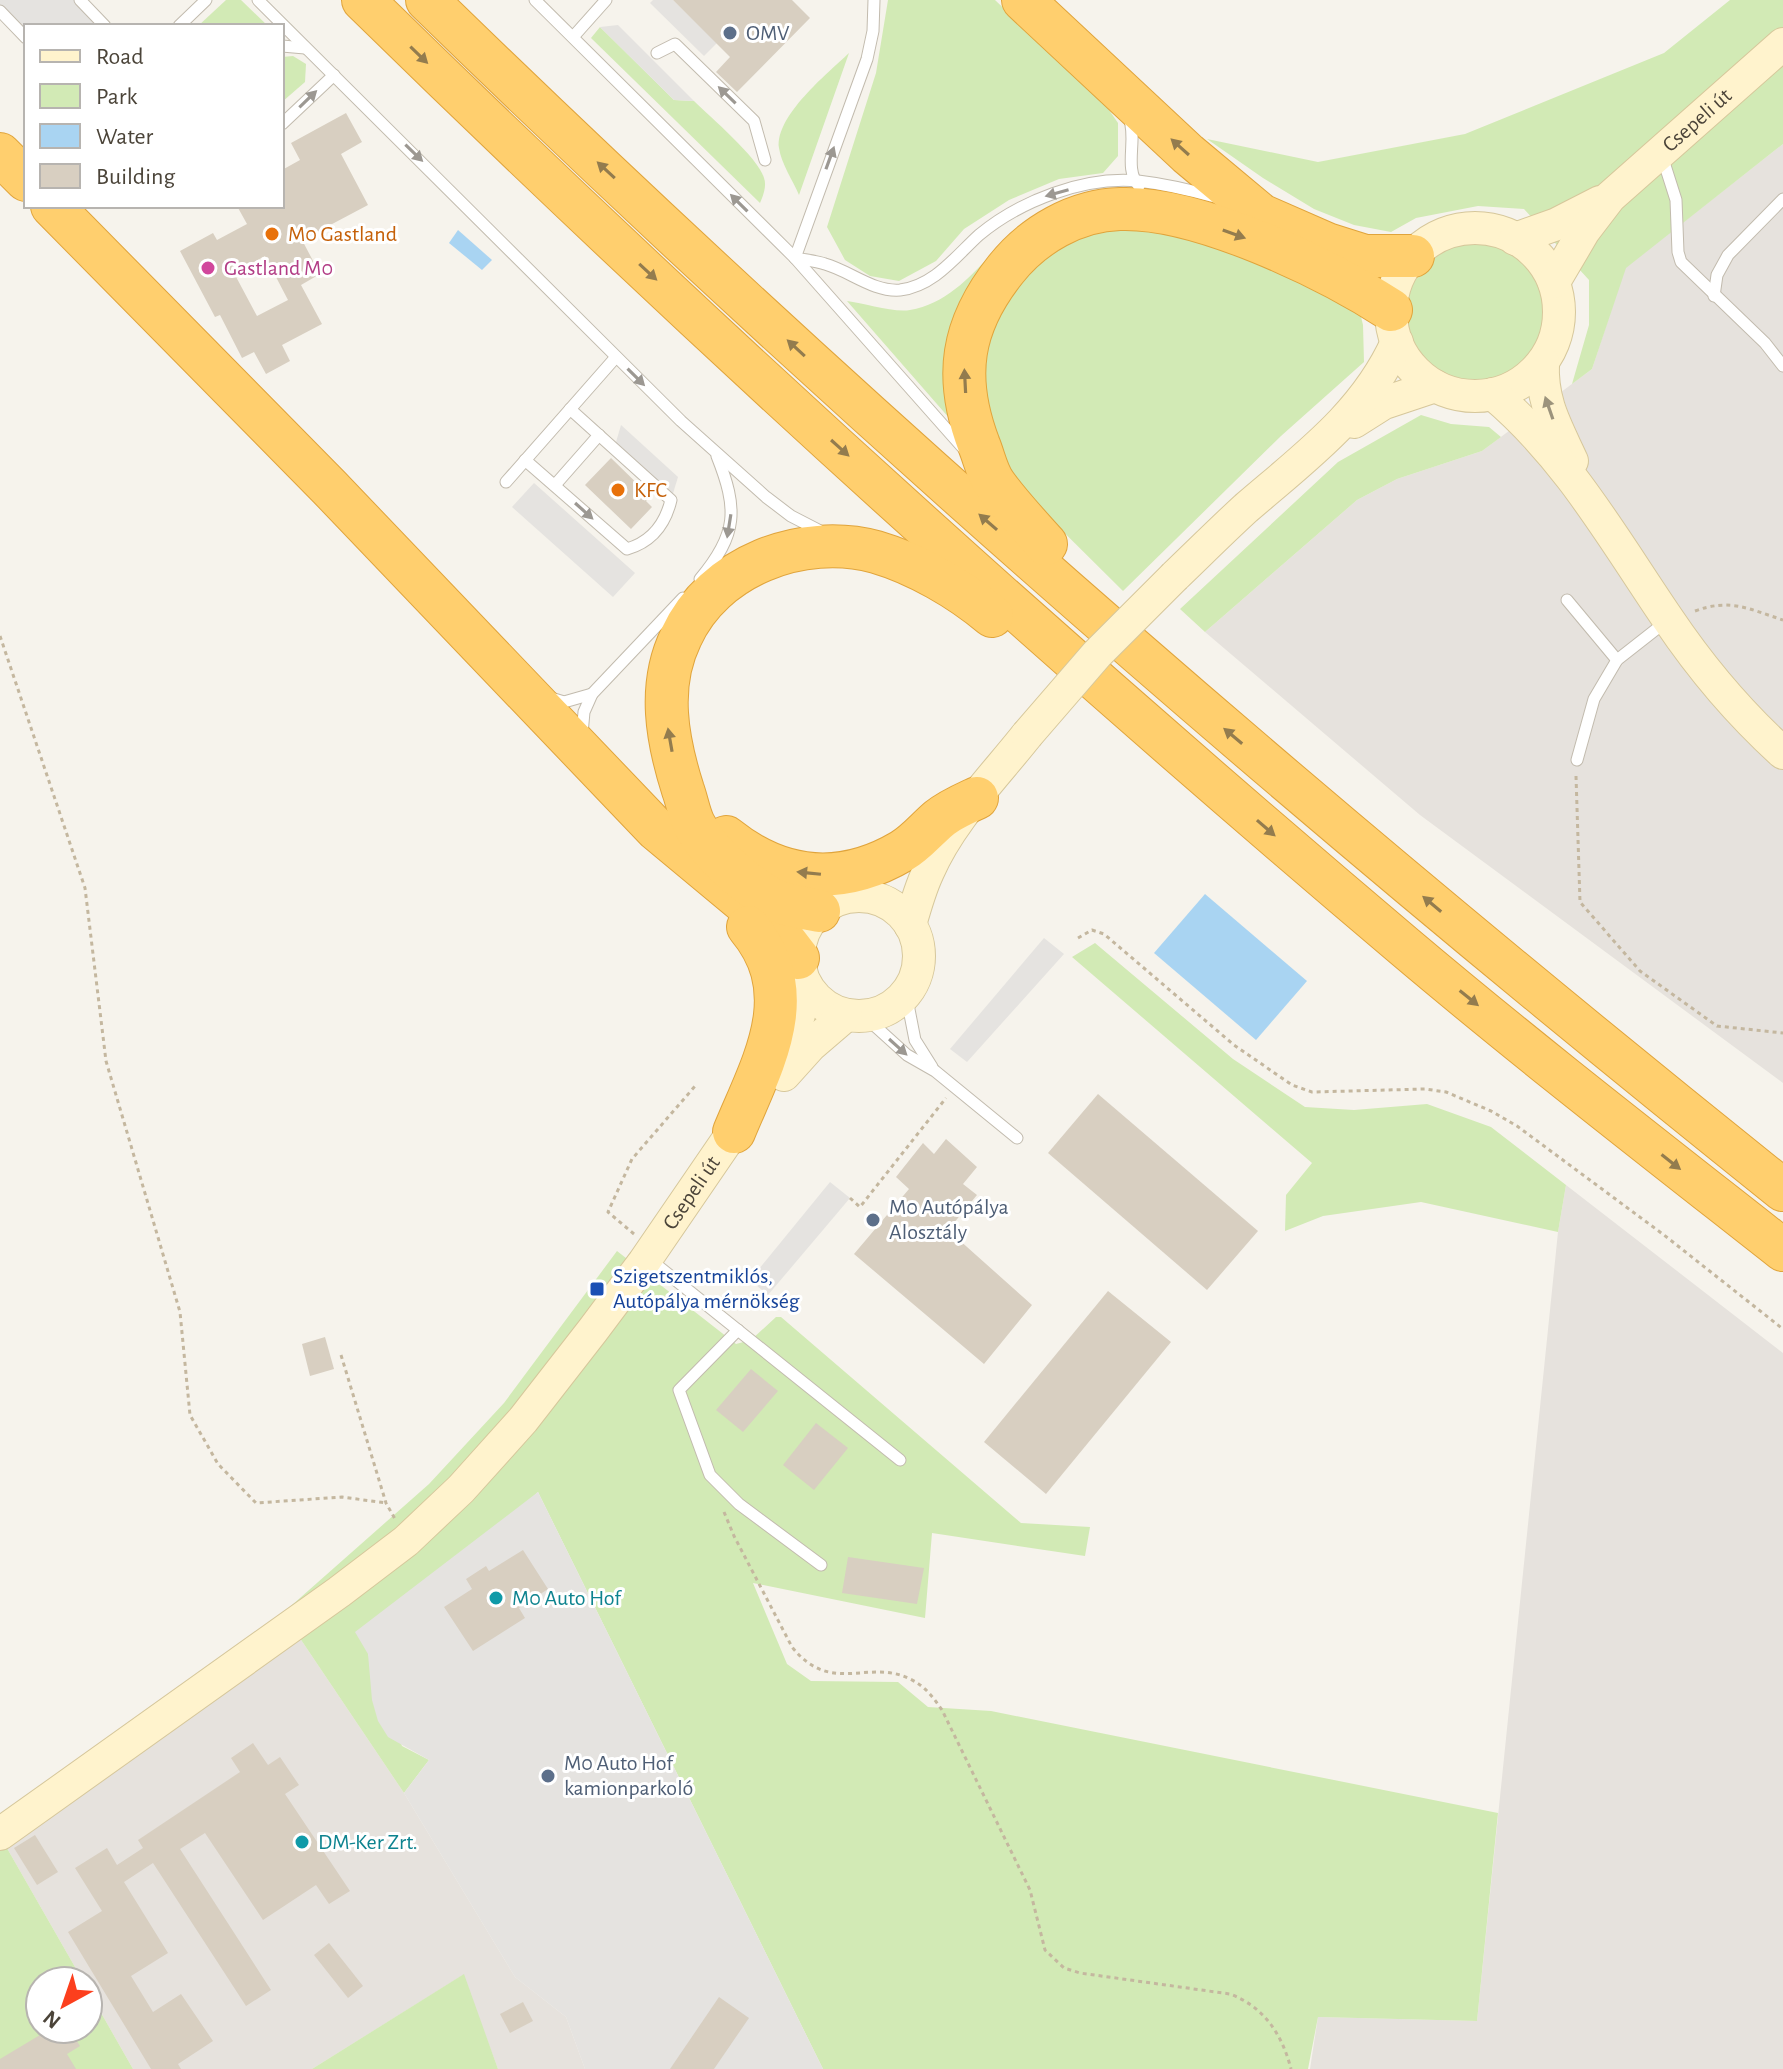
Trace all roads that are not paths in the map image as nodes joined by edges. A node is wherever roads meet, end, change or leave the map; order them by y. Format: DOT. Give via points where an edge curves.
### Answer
graph roads {
  1 [pos="80,0"];
  2 [pos="206,0"];
  3 [pos="258,0"];
  4 [pos="363,0"];
  5 [pos="427,0"];
  6 [pos="535,0"];
  7 [pos="606,0"];
  8 [pos="874,0"];
  9 [pos="1023,0"];
  10 [pos="0,11"];
  11 [pos="103,24"];
  12 [pos="181,24"];
  13 [pos="282,24"];
  14 [pos="284,27"];
  15 [pos="24,36"];
  16 [pos="573,37"];
  17 [pos="1783,44"];
  18 [pos="284,46"];
  19 [pos="305,48"];
  20 [pos="657,53"];
  21 [pos="334,75"];
  22 [pos="1116,88"];
  23 [pos="284,122"];
  24 [pos="1660,152"];
  25 [pos="0,154"];
  26 [pos="765,160"];
  27 [pos="24,178"];
  28 [pos="1147,196"];
  29 [pos="1610,197"];
  30 [pos="1783,199"];
  31 [pos="54,208"];
  32 [pos="1261,215"];
  33 [pos="1515,239"];
  34 [pos="1413,256"];
  35 [pos="795,258"];
  36 [pos="1554,282"];
  37 [pos="1714,296"];
  38 [pos="1394,326"];
  39 [pos="616,357"];
  40 [pos="1543,362"];
  41 [pos="1783,366"];
  42 [pos="1435,386"];
  43 [pos="1493,394"];
  44 [pos="570,409"];
  45 [pos="599,435"];
  46 [pos="1328,439"];
  47 [pos="715,452"];
  48 [pos="525,460"];
  49 [pos="506,482"];
  50 [pos="993,482"];
  51 [pos="555,485"];
  52 [pos="1592,502"];
  53 [pos="852,547"];
  54 [pos="1567,600"];
  55 [pos="1669,620"];
  56 [pos="467,630"];
  57 [pos="1617,660"];
  58 [pos="1101,685"];
  59 [pos="1173,685"];
  60 [pos="592,694"];
  61 [pos="541,695"];
  62 [pos="561,712"];
  63 [pos="572,720"];
  64 [pos="590,745"];
  65 [pos="1783,753"];
  66 [pos="1577,760"];
  67 [pos="977,798"];
  68 [pos="678,802"];
  69 [pos="704,856"];
  70 [pos="867,897"];
  71 [pos="819,911"];
  72 [pos="910,925"];
  73 [pos="803,973"];
  74 [pos="906,994"];
  75 [pos="856,1016"];
  76 [pos="935,1071"];
  77 [pos="734,1132"];
  78 [pos="1017,1138"];
  79 [pos="1783,1190"];
  80 [pos="1783,1250"];
  81 [pos="650,1253"];
  82 [pos="738,1330"];
  83 [pos="900,1460"];
  84 [pos="821,1565"];
  85 [pos="0,1834"];
  1 -- 11 [label="lane"];
  2 -- 12 [label="lane"];
  3 -- 13 [label="lane"];
  4 -- 58 [label="highway, one-way" via="680,303"];
  59 -- 5 [label="highway, one-way" via="868,414"];
  6 -- 16 [label="lane"];
  7 -- 16 [label="lane"];
  35 -- 8 [label="lane, one-way" via="867,59"];
  9 -- 22 [label="highway"];
  10 -- 15 [label="lane"];
  14 -- 19 [label="lane"];
  35 -- 16 [label="lane, one-way"];
  17 -- 24 [label="street, Csepeli út"];
  18 -- 19 [label="lane"];
  19 -- 21 [label="lane"];
  26 -- 20 [label="lane, one-way" via="754,121 675,44"];
  23 -- 21 [label="lane, one-way"];
  21 -- 39 [label="lane, one-way"];
  22 -- 28 [label="lane" via="1132,125"];
  32 -- 22 [label="highway, one-way"];
  24 -- 29 [label="street, Csepeli út"];
  24 -- 37 [label="lane" via="1676,200 1681,262"];
  25 -- 27 [label="highway"];
  28 -- 32 [label="lane" via="1180,187"];
  28 -- 35 [label="lane, one-way" via="1081,186 1044,196 1005,216 938,274 900,290"];
  28 -- 38 [label="highway, one-way" via="1350,284"];
  50 -- 28 [label="highway, one-way" via="964,389 971,323 986,294 1016,256 1052,228"];
  29 -- 33 [label="street"];
  29 -- 36 [label="street"];
  30 -- 37 [label="lane" via="1728,255"];
  31 -- 56 [label="highway"];
  32 -- 34 [label="highway" via="1365,256"];
  33 -- 34 [label="street" via="1472,228 1450,232"];
  33 -- 36 [label="street" via="1539,257"];
  34 -- 38 [label="street" via="1394,290"];
  35 -- 50 [label="lane"];
  36 -- 40 [label="street" via="1559,324"];
  37 -- 41 [label="lane"];
  38 -- 42 [label="street" via="1406,360"];
  38 -- 46 [label="street" via="1384,371"];
  39 -- 44 [label="lane"];
  39 -- 47 [label="lane, one-way"];
  40 -- 43 [label="street" via="1521,383"];
  52 -- 40 [label="street, one-way" via="1552,418 1542,387"];
  42 -- 43 [label="street" via="1463,395"];
  42 -- 46 [label="street" via="1384,403"];
  43 -- 52 [label="street" via="1528,426"];
  44 -- 45 [label="lane"];
  44 -- 48 [label="lane"];
  45 -- 51 [label="lane"];
  51 -- 45 [label="lane, one-way" via="627,549 645,544 668,515 671,500"];
  46 -- 67 [label="street, bridge" via="1244,510 1097,654"];
  47 -- 53 [label="lane" via="791,516"];
  47 -- 60 [label="lane, one-way" via="730,490 731,528 723,549"];
  48 -- 49 [label="lane"];
  48 -- 51 [label="lane"];
  50 -- 59 [label="highway"];
  52 -- 55 [label="street"];
  53 -- 58 [label="highway" via="901,561 941,582 984,609 1033,652"];
  68 -- 53 [label="highway, one-way" via="667,731 669,671 682,633 697,610 737,573 769,557"];
  54 -- 57 [label="lane"];
  55 -- 57 [label="lane"];
  55 -- 65 [label="street" via="1723,691"];
  56 -- 61 [label="lane"];
  56 -- 64 [label="highway"];
  57 -- 66 [label="lane" via="1594,699"];
  58 -- 80 [label="highway, one-way" via="1408,949"];
  79 -- 59 [label="highway, one-way" via="1491,954"];
  60 -- 61 [label="lane" via="564,702"];
  60 -- 64 [label="lane" via="584,712"];
  61 -- 62 [label="lane"];
  63 -- 64 [label="lane"];
  64 -- 69 [label="highway" via="656,829"];
  67 -- 68 [label="highway, one-way" via="941,817 905,849 878,864 811,876 778,868 741,849"];
  67 -- 70 [label="street" via="905,871"];
  67 -- 72 [label="street" via="939,850"];
  68 -- 69 [label="highway" via="695,825"];
  69 -- 71 [label="highway" via="782,904"];
  69 -- 73 [label="highway" via="775,928"];
  69 -- 77 [label="highway" via="759,940 774,970 778,1000 775,1023"];
  70 -- 71 [label="street" via="834,901"];
  70 -- 72 [label="street" via="884,902"];
  71 -- 73 [label="street" via="800,940"];
  72 -- 74 [label="street" via="919,961"];
  73 -- 75 [label="street" via="817,1000"];
  73 -- 77 [label="street, Csepeli út" via="794,1032"];
  74 -- 75 [label="street" via="880,1013"];
  74 -- 76 [label="lane" via="915,1040"];
  75 -- 76 [label="lane, one-way"];
  75 -- 77 [label="street, Csepeli út" via="811,1045"];
  76 -- 78 [label="lane"];
  77 -- 81 [label="street, Csepeli út"];
  81 -- 82 [label="lane"];
  81 -- 85 [label="street, Csepeli út" via="502,1443 406,1541"];
  82 -- 83 [label="lane"];
  82 -- 84 [label="lane" via="679,1390 710,1475 739,1504"];
}
